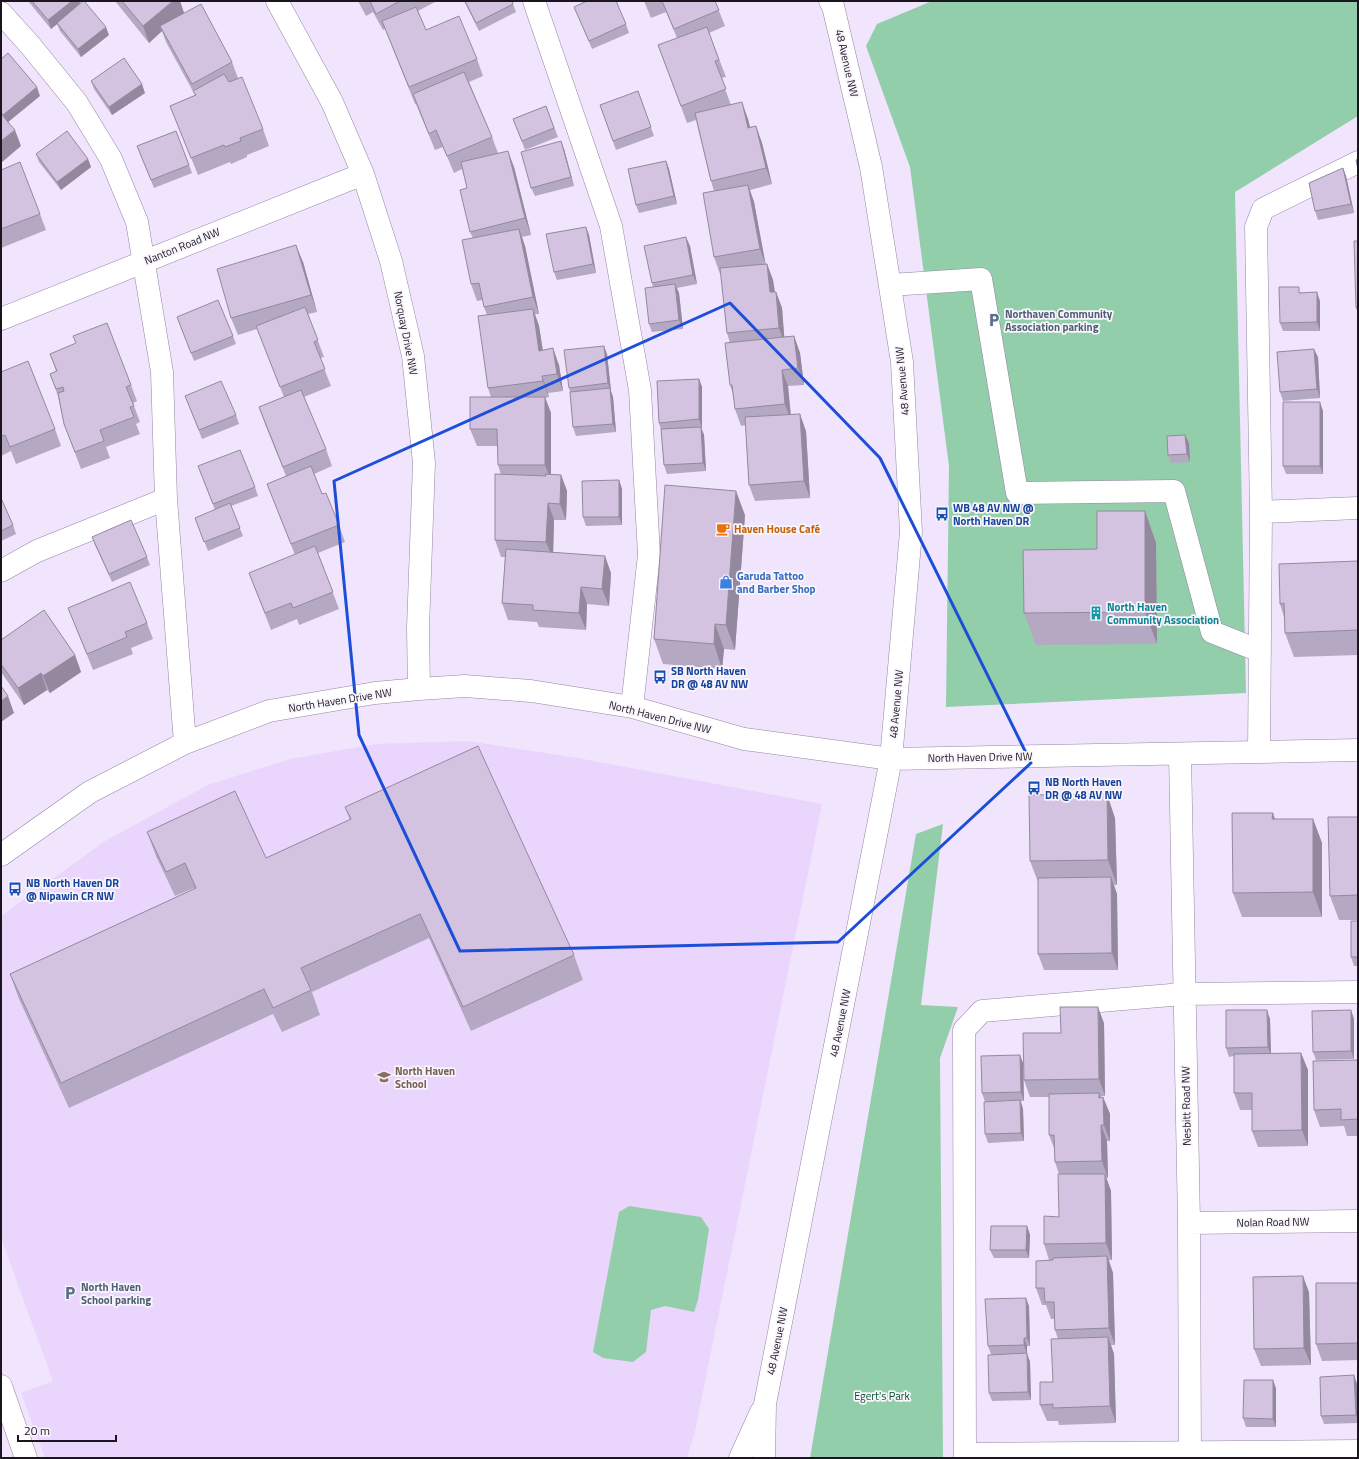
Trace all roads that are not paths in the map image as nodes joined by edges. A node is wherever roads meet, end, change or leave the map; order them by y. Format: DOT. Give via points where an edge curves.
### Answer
graph roads {
  1 [pos="277,1"];
  2 [pos="534,1"];
  3 [pos="837,3"];
  4 [pos="1,13"];
  5 [pos="1358,162"];
  6 [pos="363,174"];
  7 [pos="143,262"];
  8 [pos="890,285"];
  9 [pos="1,318"];
  10 [pos="166,499"];
  11 [pos="1358,508"];
  12 [pos="1262,512"];
  13 [pos="1,572"];
  14 [pos="1260,651"];
  15 [pos="419,689"];
  16 [pos="632,707"];
  17 [pos="185,743"];
  18 [pos="1358,750"];
  19 [pos="1259,752"];
  20 [pos="1180,754"];
  21 [pos="892,759"];
  22 [pos="1,856"];
  23 [pos="1358,992"];
  24 [pos="1183,994"];
  25 [pos="1358,1221"];
  26 [pos="1189,1223"];
  27 [pos="1,1386"];
  28 [pos="765,1404"];
  29 [pos="1358,1451"];
  30 [pos="1190,1455"];
  31 [pos="965,1456"];
  32 [pos="26,1458"];
  33 [pos="740,1458"];
  34 [pos="764,1458"];
  1 -- 6 [label="street, Norquay Drive NW" via="332,102"];
  2 -- 16 [label="street" via="611,226 640,390 649,555"];
  3 -- 8 [label="street, 48 Avenue NW" via="871,167"];
  4 -- 7 [label="street" via="77,103 111,159 137,222"];
  5 -- 12 [label="street" via="1263,209 1256,227"];
  6 -- 7 [label="street, Nanton Road NW"];
  6 -- 15 [label="street, Norquay Drive NW" via="391,261 413,356 424,463 418,628"];
  7 -- 9 [label="street, Nanton Road NW"];
  7 -- 10 [label="street" via="162,372"];
  8 -- 14 [label="street" via="981,279 1017,493 1174,491 1212,632"];
  8 -- 21 [label="street, 48 Avenue NW" via="902,362 911,532"];
  10 -- 13 [label="street" via="37,551"];
  10 -- 17 [label="street"];
  11 -- 12 [label="street"];
  12 -- 14 [label="street"];
  14 -- 19 [label="street"];
  15 -- 16 [label="street, North Haven Drive NW" via="465,686 532,691"];
  15 -- 17 [label="street, North Haven Drive NW" via="375,693 269,711"];
  16 -- 21 [label="street, North Haven Drive NW" via="744,739"];
  17 -- 22 [label="street, North Haven Drive NW" via="90,792"];
  18 -- 19 [label="street, North Haven Drive NW"];
  19 -- 20 [label="street, North Haven Drive NW"];
  20 -- 21 [label="street, North Haven Drive NW"];
  20 -- 24 [label="street, Nesbitt Road NW"];
  21 -- 28 [label="street, 48 Avenue NW"];
  23 -- 24 [label="street"];
  24 -- 26 [label="street, Nesbitt Road NW"];
  24 -- 31 [label="street" via="982,1011 964,1030"];
  25 -- 26 [label="street, Nolan Road NW"];
  26 -- 30 [label="street, Nesbitt Road NW"];
  27 -- 32 [label="street"];
  28 -- 33 [label="street, 48 Avenue NW"];
  28 -- 34 [label="street, 48 Avenue NW"];
  29 -- 30 [label="street"];
  30 -- 31 [label="street"];
}
